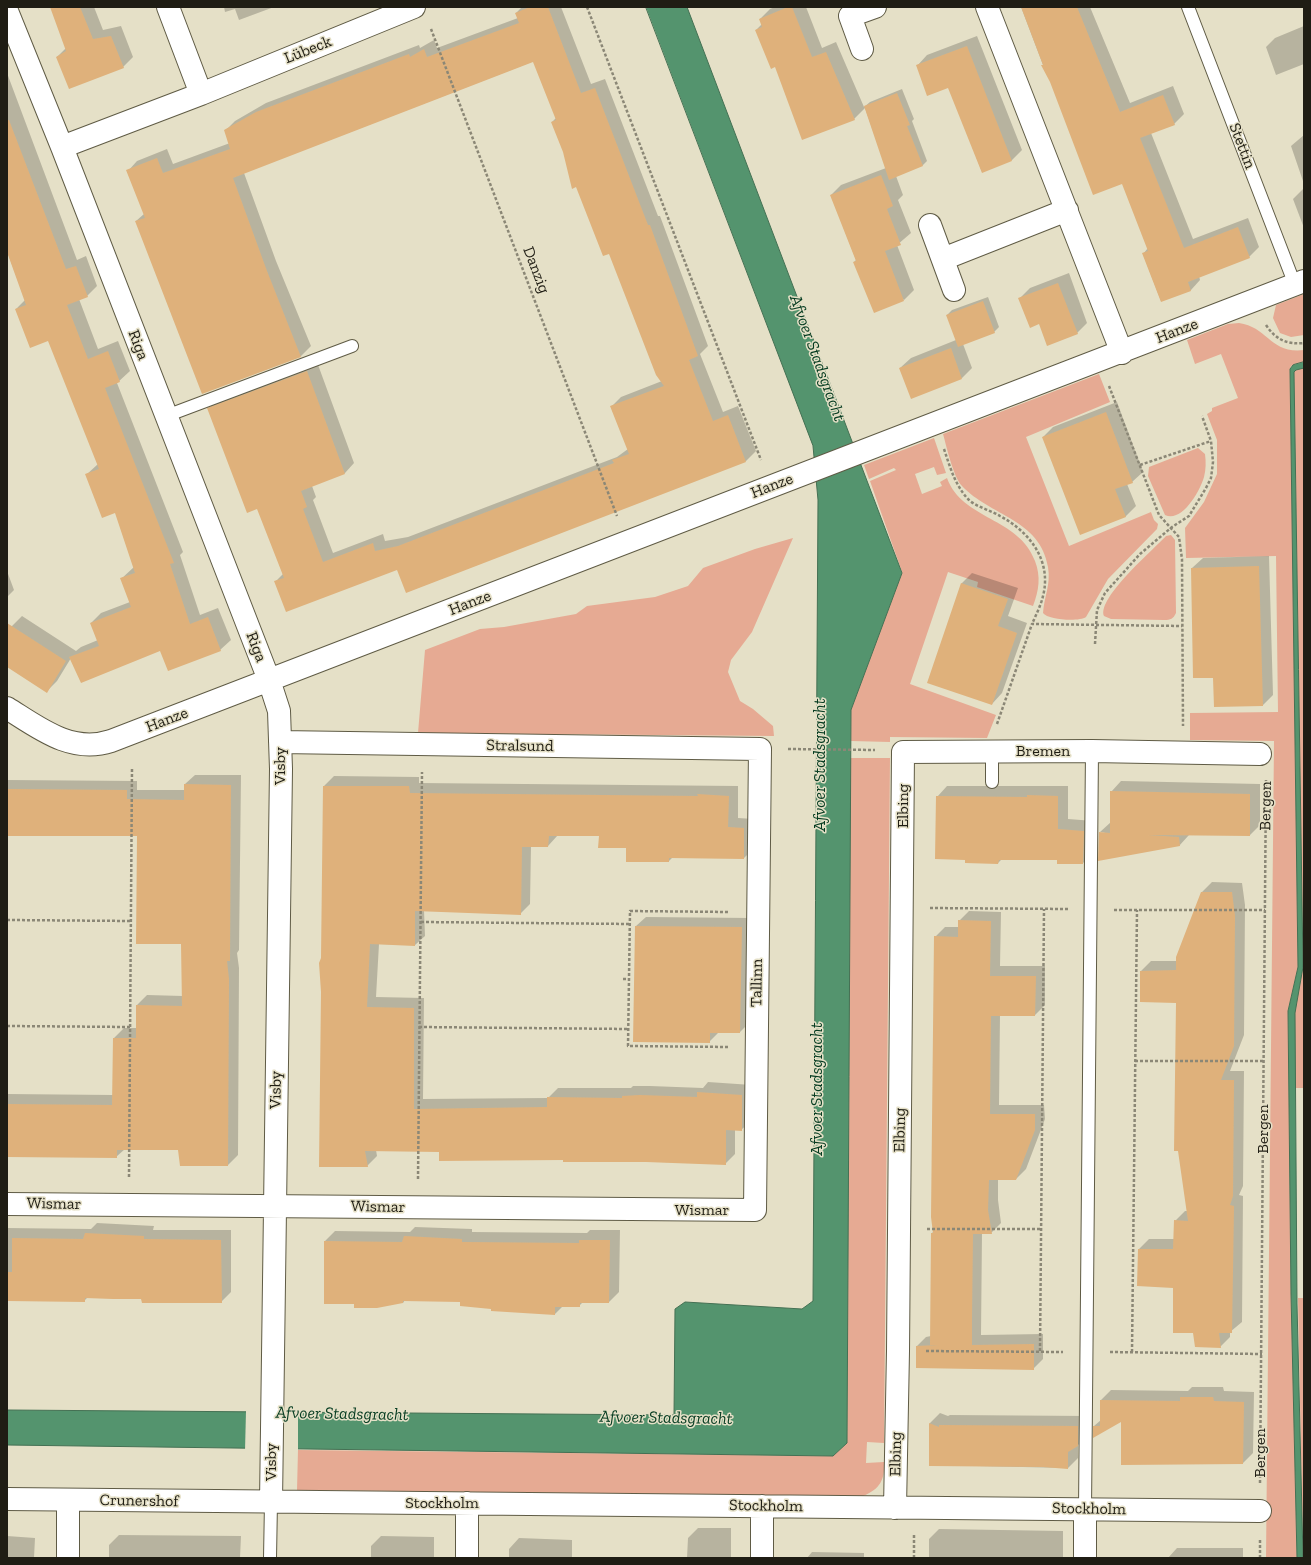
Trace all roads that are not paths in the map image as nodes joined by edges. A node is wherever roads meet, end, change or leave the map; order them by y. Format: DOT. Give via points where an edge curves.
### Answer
graph roads {
  1 [pos="168,7"];
  2 [pos="414,7"];
  3 [pos="875,7"];
  4 [pos="987,7"];
  5 [pos="1188,7"];
  6 [pos="7,10"];
  7 [pos="862,49"];
  8 [pos="201,94"];
  9 [pos="62,147"];
  10 [pos="1067,210"];
  11 [pos="930,225"];
  12 [pos="943,259"];
  13 [pos="1299,283"];
  14 [pos="954,290"];
  15 [pos="352,346"];
  16 [pos="1122,353"];
  17 [pos="166,416"];
  18 [pos="269,680"];
  19 [pos="7,708"];
  20 [pos="993,741"];
  21 [pos="280,742"];
  22 [pos="760,749"];
  23 [pos="893,751"];
  24 [pos="1092,751"];
  25 [pos="1260,754"];
  26 [pos="992,782"];
  27 [pos="7,1204"];
  28 [pos="274,1206"];
  29 [pos="748,1210"];
  30 [pos="7,1499"];
  31 [pos="68,1500"];
  32 [pos="271,1502"];
  33 [pos="467,1503"];
  34 [pos="762,1506"];
  35 [pos="895,1508"];
  36 [pos="1085,1509"];
  37 [pos="1260,1511"];
  38 [pos="68,1558"];
  39 [pos="270,1558"];
  40 [pos="467,1558"];
  41 [pos="762,1558"];
  42 [pos="1085,1558"];
  1 -- 8 [label="street"];
  2 -- 8 [label="street, Lübeck"];
  3 -- 7 [label="street" via="850,16"];
  4 -- 10 [label="street"];
  5 -- 13 [label="lane, Stettin"];
  6 -- 9 [label="street, Riga"];
  8 -- 9 [label="street, Lübeck"];
  9 -- 17 [label="street, Riga"];
  10 -- 12 [label="street"];
  10 -- 16 [label="street"];
  11 -- 12 [label="street"];
  12 -- 14 [label="street"];
  13 -- 16 [label="street, Hanze"];
  15 -- 17 [label="lane"];
  16 -- 18 [label="street, Hanze"];
  17 -- 18 [label="street, Riga"];
  18 -- 19 [label="street, Hanze" via="92,746 61,740"];
  18 -- 21 [label="street, Visby" via="280,711"];
  20 -- 23 [label="street, Bremen"];
  20 -- 24 [label="street, Bremen"];
  20 -- 26 [label="lane"];
  21 -- 22 [label="street, Stralsund"];
  21 -- 28 [label="street, Visby"];
  22 -- 29 [label="street, Tallinn" via="755,1210"];
  23 -- 35 [label="street, Elbing" via="898,1328"];
  24 -- 25 [label="street, Bremen"];
  24 -- 36 [label="lane"];
  27 -- 28 [label="street, Wismar"];
  28 -- 29 [label="street, Wismar"];
  28 -- 32 [label="street, Visby"];
  30 -- 31 [label="street, Crunershof"];
  31 -- 32 [label="street, Crunershof"];
  31 -- 38 [label="street"];
  32 -- 33 [label="street, Stockholm"];
  32 -- 39 [label="lane"];
  33 -- 34 [label="street, Stockholm"];
  33 -- 40 [label="street"];
  34 -- 35 [label="street, Stockholm"];
  34 -- 41 [label="street"];
  35 -- 36 [label="street, Stockholm"];
  36 -- 37 [label="street, Stockholm"];
  36 -- 42 [label="street"];
}
